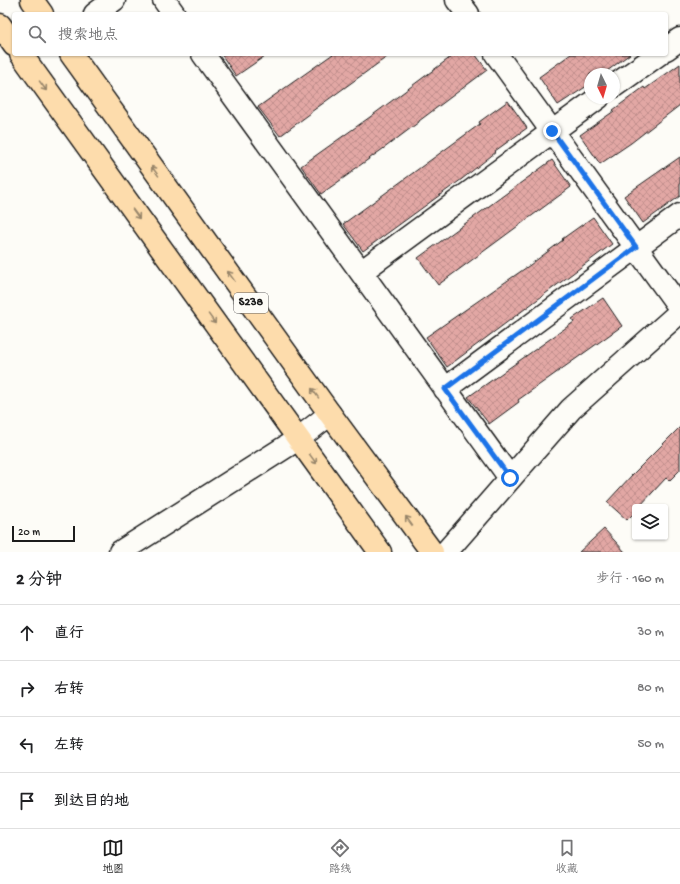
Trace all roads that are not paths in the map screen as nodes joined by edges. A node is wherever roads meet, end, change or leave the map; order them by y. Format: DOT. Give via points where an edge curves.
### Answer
graph roads {
  1 [pos="32,0"];
  2 [pos="114,0"];
  3 [pos="164,0"];
  4 [pos="457,0"];
  5 [pos="41,12"];
  6 [pos="98,12"];
  7 [pos="173,12"];
  8 [pos="466,12"];
  9 [pos="0,26"];
  10 [pos="680,39"];
  11 [pos="12,42"];
  12 [pos="668,48"];
  13 [pos="22,56"];
  14 [pos="72,56"];
  15 [pos="204,56"];
  16 [pos="497,56"];
  17 [pos="656,56"];
  18 [pos="620,82"];
  19 [pos="590,104"];
  20 [pos="552,131"];
  21 [pos="680,215"];
  22 [pos="636,247"];
  23 [pos="361,272"];
  24 [pos="680,308"];
  25 [pos="680,312"];
  26 [pos="445,389"];
  27 [pos="330,414"];
  28 [pos="298,439"];
  29 [pos="510,478"];
  30 [pos="120,552"];
  31 [pos="380,552"];
  32 [pos="432,552"];
  33 [pos="446,552"];
  1 -- 5 [label="main road"];
  2 -- 6 [label="street"];
  3 -- 7 [label="street"];
  4 -- 8 [label="street"];
  9 -- 11 [label="main road"];
  10 -- 12 [label="street"];
  13 -- 28 [label="main road, one-way"];
  27 -- 14 [label="main road, S238, one-way"];
  15 -- 23 [label="street"];
  16 -- 20 [label="street"];
  17 -- 18 [label="street"];
  19 -- 20 [label="street"];
  20 -- 22 [label="street"];
  20 -- 23 [label="street"];
  21 -- 22 [label="street"];
  22 -- 24 [label="street"];
  22 -- 26 [label="street"];
  23 -- 26 [label="street"];
  25 -- 29 [label="street" via="571,409"];
  26 -- 29 [label="street"];
  27 -- 28 [label="street"];
  32 -- 27 [label="main road, S238, one-way"];
  28 -- 30 [label="street"];
  28 -- 31 [label="main road, one-way"];
  29 -- 33 [label="street"];
}
